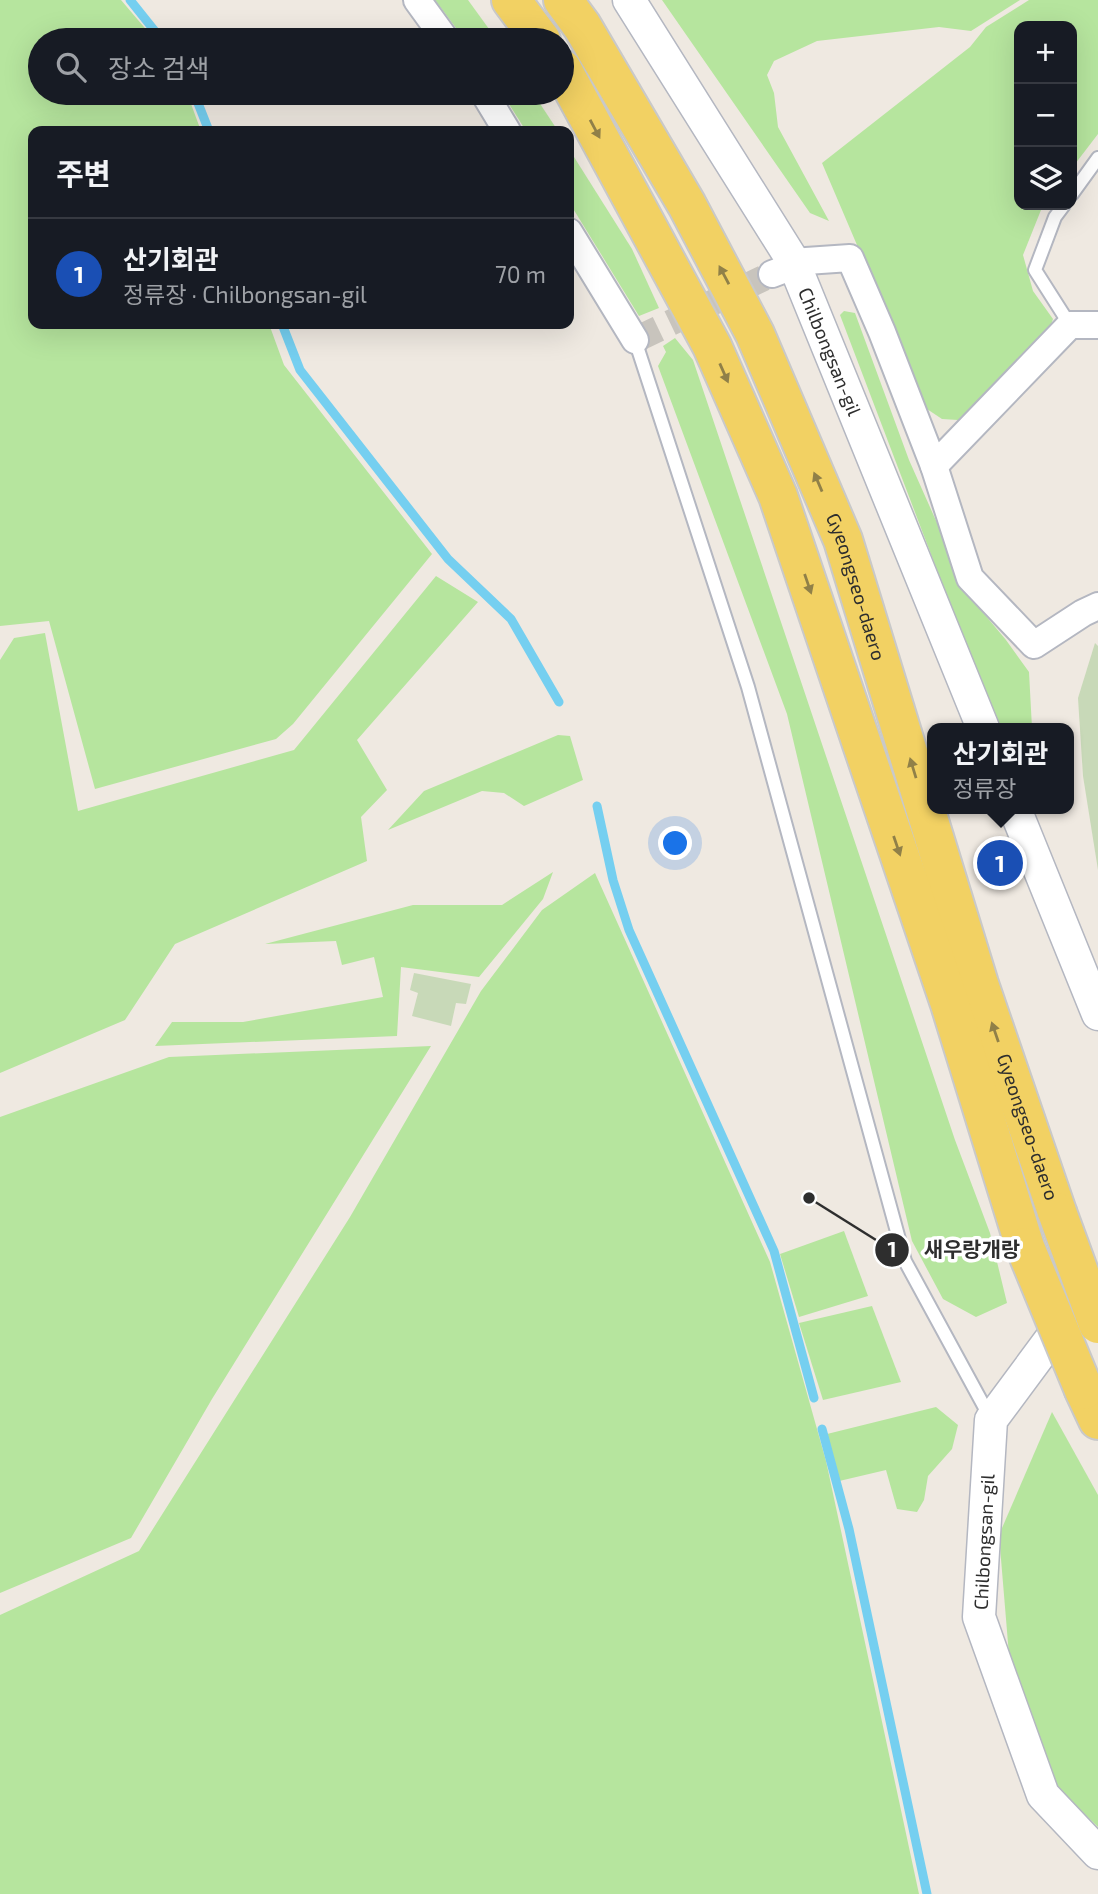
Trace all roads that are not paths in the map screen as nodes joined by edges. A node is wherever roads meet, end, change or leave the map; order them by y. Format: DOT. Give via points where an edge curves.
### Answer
graph roads {
  1 [pos="416,0"];
  2 [pos="511,0"];
  3 [pos="563,0"];
  4 [pos="629,0"];
  5 [pos="437,28"];
  6 [pos="532,28"];
  7 [pos="574,91"];
  8 [pos="491,105"];
  9 [pos="504,126"];
  10 [pos="1098,158"];
  11 [pos="1077,187"];
  12 [pos="1060,210"];
  13 [pos="574,240"];
  14 [pos="783,270"];
  15 [pos="1070,325"];
  16 [pos="1098,325"];
  17 [pos="635,340"];
  18 [pos="934,466"];
  19 [pos="1098,606"];
  20 [pos="981,723"];
  21 [pos="1018,814"];
  22 [pos="1098,1014"];
  23 [pos="1098,1275"];
  24 [pos="1098,1324"];
  25 [pos="1091,1405"];
  26 [pos="991,1420"];
  27 [pos="1098,1853"];
  1 -- 5 [label="street"];
  2 -- 6 [label="main road"];
  24 -- 3 [label="main road, Gyeongseo-daero, one-way, bridge" via="979,984 843,540 755,334 687,205"];
  4 -- 14 [label="street, Chilbongsan-gil"];
  7 -- 25 [label="main road, Gyeongseo-daero, one-way, bridge" via="712,346 778,496 950,1004 1025,1247"];
  8 -- 9 [label="street"];
  10 -- 11 [label="lane"];
  12 -- 15 [label="lane" via="1035,270"];
  13 -- 17 [label="street"];
  14 -- 18 [label="street" via="806,261 850,258"];
  14 -- 20 [label="street, Chilbongsan-gil"];
  15 -- 16 [label="street"];
  15 -- 18 [label="street"];
  17 -- 26 [label="lane" via="748,687 905,1261"];
  18 -- 19 [label="street" via="970,578 1034,645"];
  21 -- 22 [label="street"];
  23 -- 26 [label="street"];
  26 -- 27 [label="street, Chilbongsan-gil" via="979,1617 1043,1795"];
}
